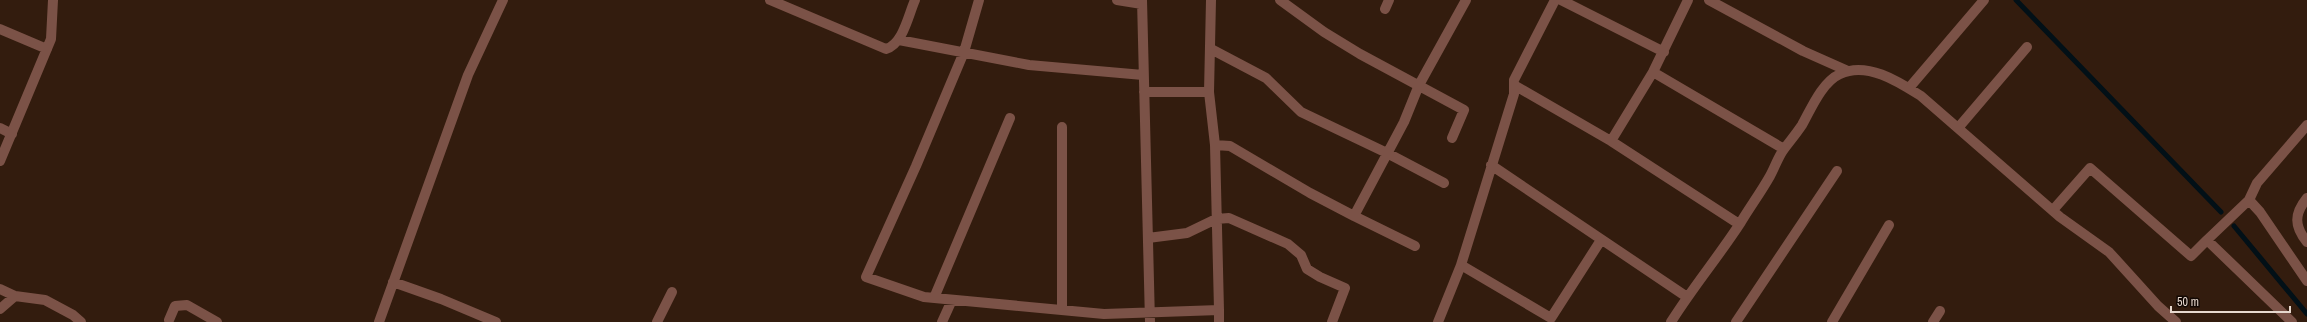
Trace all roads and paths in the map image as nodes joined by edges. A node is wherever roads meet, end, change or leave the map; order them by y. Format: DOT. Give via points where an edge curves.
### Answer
graph roads {
  1 [pos="52,0"];
  2 [pos="503,0"];
  3 [pos="770,0"];
  4 [pos="914,0"];
  5 [pos="979,0"];
  6 [pos="1117,0"];
  7 [pos="1211,0"];
  8 [pos="1280,0"];
  9 [pos="1466,0"];
  10 [pos="1555,0"];
  11 [pos="1561,0"];
  12 [pos="1688,0"];
  13 [pos="1709,0"];
  14 [pos="1984,0"];
  15 [pos="1142,2"];
  16 [pos="0,29"];
  17 [pos="899,40"];
  18 [pos="2027,47"];
  19 [pos="47,49"];
  20 [pos="1211,49"];
  21 [pos="964,52"];
  22 [pos="1664,52"];
  23 [pos="1848,71"];
  24 [pos="1653,72"];
  25 [pos="1143,75"];
  26 [pos="1419,85"];
  27 [pos="1514,85"];
  28 [pos="1909,88"];
  29 [pos="1144,92"];
  30 [pos="1209,92"];
  31 [pos="1010,118"];
  32 [pos="2307,125"];
  33 [pos="1062,127"];
  34 [pos="0,128"];
  35 [pos="1958,128"];
  36 [pos="12,134"];
  37 [pos="1452,138"];
  38 [pos="1611,141"];
  39 [pos="1215,145"];
  40 [pos="1784,149"];
  41 [pos="1387,153"];
  42 [pos="0,161"];
  43 [pos="1490,165"];
  44 [pos="1837,171"];
  45 [pos="1444,183"];
  46 [pos="2307,198"];
  47 [pos="2249,200"];
  48 [pos="2053,210"];
  49 [pos="1354,216"];
  50 [pos="1216,219"];
  51 [pos="1739,224"];
  52 [pos="1889,225"];
  53 [pos="1148,238"];
  54 [pos="1601,240"];
  55 [pos="2207,240"];
  56 [pos="2307,242"];
  57 [pos="1415,246"];
  58 [pos="1461,265"];
  59 [pos="2307,281"];
  60 [pos="392,282"];
  61 [pos="0,290"];
  62 [pos="672,292"];
  63 [pos="15,296"];
  64 [pos="1687,297"];
  65 [pos="934,298"];
  66 [pos="952,300"];
  67 [pos="0,309"];
  68 [pos="1062,310"];
  69 [pos="1218,310"];
  70 [pos="1150,311"];
  71 [pos="1940,311"];
  72 [pos="169,320"];
  73 [pos="2285,320"];
  74 [pos="1552,321"];
  75 [pos="81,322"];
  76 [pos="217,322"];
  77 [pos="379,322"];
  78 [pos="496,322"];
  79 [pos="657,322"];
  80 [pos="942,322"];
  81 [pos="1150,322"];
  82 [pos="1219,322"];
  83 [pos="1332,322"];
  84 [pos="1438,322"];
  85 [pos="1672,322"];
  86 [pos="1736,322"];
  87 [pos="1832,322"];
  88 [pos="1933,322"];
  89 [pos="2176,322"];
  1 -- 19 [label="street" via="51,39"];
  2 -- 60 [label="street" via="468,75"];
  3 -- 17 [label="street" via="886,49 893,47"];
  4 -- 17 [label="street"];
  5 -- 21 [label="street"];
  6 -- 15 [label="street"];
  7 -- 20 [label="street"];
  8 -- 26 [label="street" via="1324,32"];
  9 -- 26 [label="street"];
  10 -- 27 [label="street" via="1514,80"];
  11 -- 22 [label="street"];
  12 -- 22 [label="street"];
  13 -- 23 [label="street" via="1803,51"];
  14 -- 28 [label="street"];
  15 -- 25 [label="street"];
  16 -- 19 [label="street"];
  17 -- 21 [label="street"];
  18 -- 35 [label="street"];
  19 -- 36 [label="street"];
  20 -- 30 [label="street"];
  20 -- 41 [label="street" via="1266,78 1301,112"];
  21 -- 25 [label="street" via="1029,65"];
  21 -- 65 [label="street" via="866,277"];
  22 -- 24 [label="street"];
  23 -- 28 [label="street" via="1882,74"];
  23 -- 40 [label="street" via="1838,74 1827,86 1793,141"];
  24 -- 38 [label="street"];
  24 -- 40 [label="street"];
  25 -- 29 [label="street"];
  26 -- 37 [label="street" via="1464,110"];
  26 -- 41 [label="street" via="1404,122"];
  27 -- 38 [label="street"];
  27 -- 43 [label="street" via="1514,94"];
  28 -- 35 [label="street"];
  29 -- 30 [label="street"];
  29 -- 53 [label="street"];
  30 -- 39 [label="street"];
  31 -- 65 [label="street"];
  32 -- 47 [label="street" via="2257,183"];
  33 -- 68 [label="street"];
  34 -- 36 [label="street"];
  35 -- 48 [label="street"];
  36 -- 42 [label="street"];
  38 -- 51 [label="street"];
  39 -- 49 [label="street" via="1230,146"];
  39 -- 50 [label="street"];
  40 -- 51 [label="street"];
  41 -- 45 [label="street"];
  41 -- 49 [label="street"];
  43 -- 54 [label="street"];
  43 -- 58 [label="street"];
  44 -- 86 [label="street"];
  46 -- 56 [label="street" via="2297,215 2297,227"];
  47 -- 55 [label="street"];
  47 -- 59 [label="street"];
  48 -- 55 [label="street" via="2090,168 2191,256"];
  48 -- 89 [label="street" via="2109,252"];
  49 -- 57 [label="street"];
  50 -- 53 [label="street" via="1187,234"];
  50 -- 69 [label="street"];
  50 -- 83 [label="street" via="1229,218 1288,244 1301,255 1307,269 1320,278 1345,288"];
  51 -- 64 [label="street"];
  52 -- 87 [label="street"];
  53 -- 70 [label="street"];
  54 -- 64 [label="street"];
  54 -- 74 [label="street"];
  55 -- 73 [label="street"];
  58 -- 74 [label="street"];
  58 -- 84 [label="street"];
  60 -- 77 [label="street"];
  60 -- 78 [label="street"];
  61 -- 63 [label="street"];
  62 -- 79 [label="street"];
  63 -- 67 [label="street"];
  63 -- 75 [label="street" via="46,300"];
  64 -- 85 [label="street"];
  65 -- 66 [label="street"];
  66 -- 68 [label="street"];
  66 -- 80 [label="street"];
  68 -- 70 [label="street" via="1104,314"];
  69 -- 70 [label="street"];
  69 -- 82 [label="street"];
  70 -- 81 [label="street"];
  71 -- 88 [label="street"];
  72 -- 76 [label="street" via="175,306 188,305"];
}
